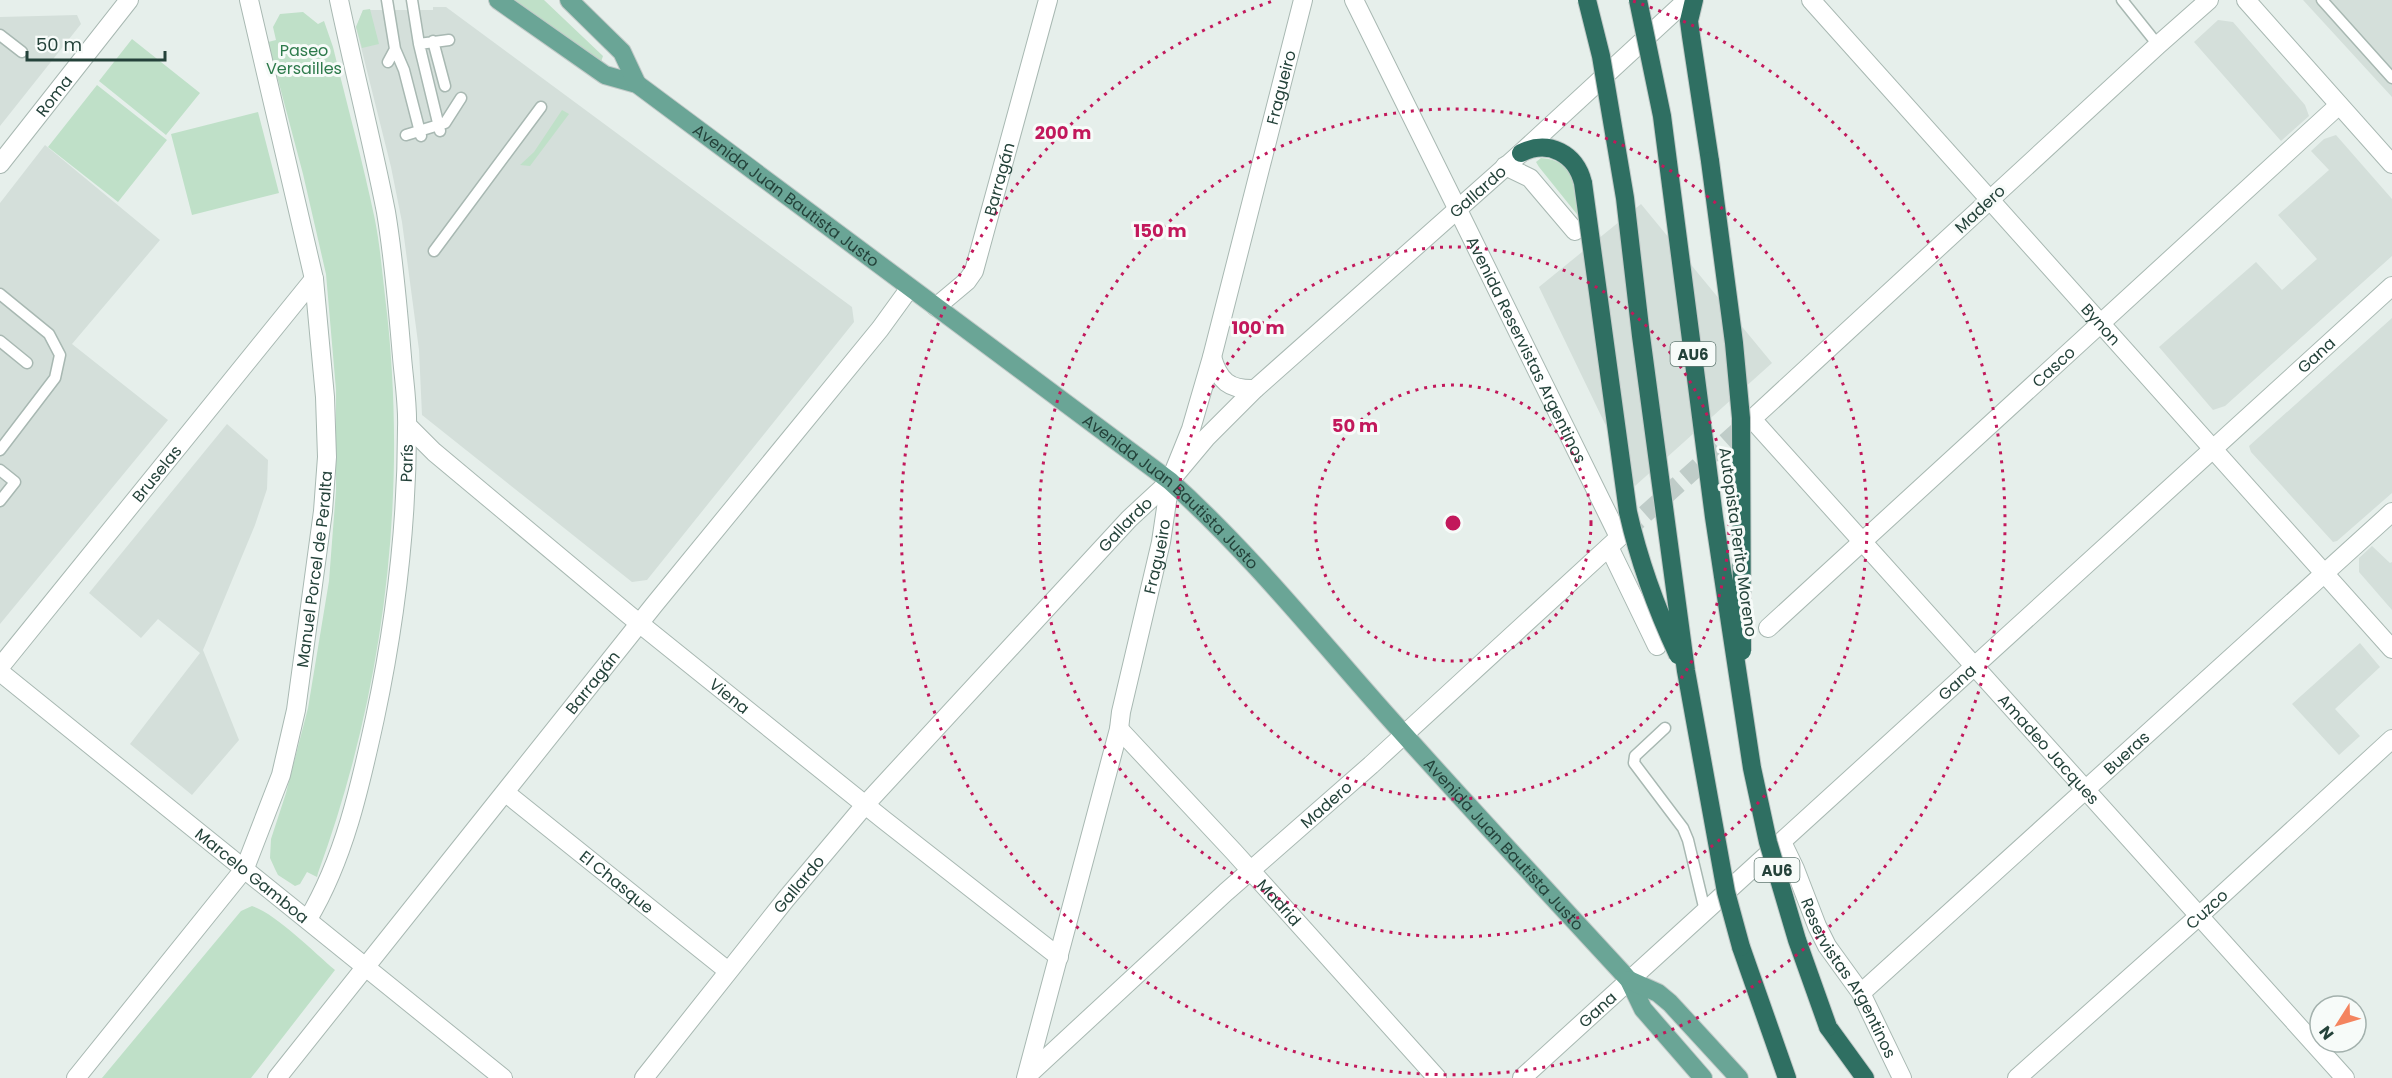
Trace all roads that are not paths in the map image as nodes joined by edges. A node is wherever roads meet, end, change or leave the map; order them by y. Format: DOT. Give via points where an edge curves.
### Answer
graph roads {
  1 [pos="129,0"];
  2 [pos="249,0"];
  3 [pos="339,0"];
  4 [pos="387,0"];
  5 [pos="412,0"];
  6 [pos="498,0"];
  7 [pos="569,0"];
  8 [pos="1048,0"];
  9 [pos="1303,0"];
  10 [pos="1354,0"];
  11 [pos="1587,0"];
  12 [pos="1638,0"];
  13 [pos="1687,0"];
  14 [pos="1694,0"];
  15 [pos="1811,0"];
  16 [pos="2122,0"];
  17 [pos="2209,0"];
  18 [pos="2246,0"];
  19 [pos="2322,0"];
  20 [pos="0,35"];
  21 [pos="449,40"];
  22 [pos="433,41"];
  23 [pos="419,44"];
  24 [pos="2158,45"];
  25 [pos="395,49"];
  26 [pos="22,52"];
  27 [pos="388,62"];
  28 [pos="2392,78"];
  29 [pos="637,84"];
  30 [pos="445,86"];
  31 [pos="461,98"];
  32 [pos="2339,105"];
  33 [pos="541,107"];
  34 [pos="440,131"];
  35 [pos="406,135"];
  36 [pos="421,136"];
  37 [pos="1521,153"];
  38 [pos="0,164"];
  39 [pos="2392,164"];
  40 [pos="1505,166"];
  41 [pos="1990,199"];
  42 [pos="1457,208"];
  43 [pos="1575,231"];
  44 [pos="434,251"];
  45 [pos="314,279"];
  46 [pos="2392,286"];
  47 [pos="909,288"];
  48 [pos="0,294"];
  49 [pos="936,308"];
  50 [pos="2102,324"];
  51 [pos="0,341"];
  52 [pos="1212,357"];
  53 [pos="27,363"];
  54 [pos="1255,389"];
  55 [pos="1752,419"];
  56 [pos="408,426"];
  57 [pos="2213,448"];
  58 [pos="0,450"];
  59 [pos="0,470"];
  60 [pos="1170,481"];
  61 [pos="0,501"];
  62 [pos="2392,512"];
  63 [pos="1617,539"];
  64 [pos="1862,541"];
  65 [pos="2325,573"];
  66 [pos="639,623"];
  67 [pos="1768,628"];
  68 [pos="1657,646"];
  69 [pos="2392,649"];
  70 [pos="1973,665"];
  71 [pos="0,670"];
  72 [pos="1686,671"];
  73 [pos="1742,710"];
  74 [pos="1665,728"];
  75 [pos="1119,729"];
  76 [pos="1404,734"];
  77 [pos="2392,739"];
  78 [pos="2084,789"];
  79 [pos="506,793"];
  80 [pos="865,805"];
  81 [pos="1782,842"];
  82 [pos="245,868"];
  83 [pos="1250,871"];
  84 [pos="1705,911"];
  85 [pos="2199,916"];
  86 [pos="308,919"];
  87 [pos="1741,947"];
  88 [pos="1059,957"];
  89 [pos="366,966"];
  90 [pos="728,971"];
  91 [pos="1629,980"];
  92 [pos="1861,993"];
  93 [pos="1828,1026"];
  94 [pos="76,1078"];
  95 [pos="277,1078"];
  96 [pos="503,1078"];
  97 [pos="644,1078"];
  98 [pos="1026,1078"];
  99 [pos="1437,1078"];
  100 [pos="1522,1078"];
  101 [pos="1703,1078"];
  102 [pos="1739,1078"];
  103 [pos="1775,1078"];
  104 [pos="1787,1078"];
  105 [pos="1851,1078"];
  106 [pos="1866,1078"];
  107 [pos="1902,1078"];
  108 [pos="2017,1078"];
  109 [pos="2345,1078"];
  1 -- 38 [label="street, Roma"];
  2 -- 45 [label="street, Manuel Porcel de Peralta"];
  3 -- 56 [label="street, París" via="386,212"];
  4 -- 25 [label="lane"];
  5 -- 23 [label="lane"];
  6 -- 29 [label="main road, Avenida Juan Bautista Justo" via="605,75"];
  7 -- 29 [label="main road, Avenida Juan Bautista Justo" via="622,52"];
  8 -- 49 [label="street, Barragán" via="974,271"];
  9 -- 52 [label="street, Fragueiro"];
  10 -- 42 [label="street, Avenida Reservistas Argentinos"];
  11 -- 72 [label="highway, bridge" via="1601,56 1625,198"];
  12 -- 73 [label="highway, Autopista Perito Moreno / AU6, bridge" via="1662,116"];
  13 -- 37 [label="street, Gallardo"];
  14 -- 73 [label="highway, bridge" via="1690,36 1742,418"];
  15 -- 41 [label="street, Bynon"];
  16 -- 24 [label="lane"];
  17 -- 24 [label="street, Madero"];
  18 -- 32 [label="street"];
  19 -- 28 [label="lane"];
  20 -- 26 [label="lane"];
  21 -- 22 [label="lane"];
  22 -- 23 [label="lane"];
  22 -- 30 [label="lane"];
  23 -- 34 [label="lane"];
  24 -- 41 [label="street, Madero"];
  25 -- 27 [label="lane"];
  25 -- 36 [label="lane"];
  29 -- 47 [label="main road, Avenida Juan Bautista Justo"];
  31 -- 35 [label="lane" via="445,123"];
  32 -- 39 [label="street"];
  32 -- 50 [label="street, Casco"];
  33 -- 44 [label="lane"];
  37 -- 40 [label="street, Gallardo"];
  37 -- 72 [label="highway, bridge" via="1544,147 1560,151 1575,164 1583,183 1628,512 1663,622"];
  40 -- 42 [label="street, Gallardo"];
  40 -- 43 [label="street" via="1530,177"];
  41 -- 50 [label="street, Bynon"];
  41 -- 55 [label="street, Madero"];
  42 -- 54 [label="street, Gallardo"];
  42 -- 63 [label="street, Avenida Reservistas Argentinos"];
  45 -- 71 [label="street, Bruselas"];
  45 -- 82 [label="street, Manuel Porcel de Peralta" via="325,397 327,458 323,511 290,736 281,775"];
  46 -- 57 [label="street, Gana"];
  47 -- 49 [label="main road, Avenida Juan Bautista Justo"];
  47 -- 66 [label="street, Barragán" via="880,329"];
  48 -- 58 [label="lane" via="49,334 60,355 55,378"];
  49 -- 60 [label="main road, Avenida Juan Bautista Justo"];
  50 -- 57 [label="street, Bynon"];
  50 -- 64 [label="street, Casco"];
  51 -- 53 [label="lane"];
  52 -- 54 [label="street" via="1216,371 1226,383 1240,389"];
  52 -- 60 [label="street, Fragueiro" via="1191,429"];
  54 -- 60 [label="street, Gallardo"];
  55 -- 64 [label="street, Amadeo Jacques"];
  56 -- 66 [label="street, Viena"];
  56 -- 86 [label="street, París" via="399,562 379,697 362,776 342,842 327,885"];
  57 -- 65 [label="street, Bynon"];
  57 -- 70 [label="street, Gana"];
  59 -- 61 [label="lane" via="15,482"];
  60 -- 75 [label="street, Fragueiro" via="1161,542"];
  60 -- 76 [label="main road, Avenida Juan Bautista Justo" via="1240,549"];
  60 -- 80 [label="street, Gallardo" via="1129,519"];
  62 -- 65 [label="street, Bueras"];
  63 -- 68 [label="street, Avenida Reservistas Argentinos"];
  63 -- 76 [label="street, Madero"];
  64 -- 67 [label="street, Casco"];
  64 -- 70 [label="street, Amadeo Jacques"];
  65 -- 69 [label="street, Bynon"];
  65 -- 78 [label="street, Bueras"];
  66 -- 79 [label="street, Barragán"];
  66 -- 80 [label="street, Viena"];
  70 -- 78 [label="street, Amadeo Jacques"];
  70 -- 81 [label="street, Gana"];
  71 -- 82 [label="street, Marcelo Gamboa"];
  72 -- 87 [label="highway, bridge" via="1726,892"];
  73 -- 93 [label="highway, Autopista Perito Moreno / AU6, bridge" via="1768,842"];
  74 -- 84 [label="lane" via="1635,756 1634,763 1683,828"];
  75 -- 83 [label="street, Madrid"];
  75 -- 88 [label="street, Fragueiro"];
  76 -- 83 [label="street, Madero"];
  76 -- 91 [label="main road, Avenida Juan Bautista Justo"];
  77 -- 85 [label="street, Cuzco"];
  78 -- 85 [label="street, Amadeo Jacques"];
  78 -- 92 [label="street, Bueras"];
  79 -- 89 [label="street, Barragán"];
  79 -- 90 [label="street, El Chasque"];
  80 -- 88 [label="street, Viena"];
  80 -- 90 [label="street, Gallardo"];
  81 -- 84 [label="street, Gana"];
  81 -- 92 [label="street, Reservistas Argentinos" via="1827,946"];
  82 -- 86 [label="street, Marcelo Gamboa"];
  82 -- 94 [label="street, Manuel Porcel de Peralta"];
  83 -- 98 [label="street, Madero"];
  83 -- 99 [label="street, Madrid"];
  84 -- 91 [label="street, Gana"];
  85 -- 108 [label="street, Cuzco"];
  85 -- 109 [label="street, Amadeo Jacques"];
  86 -- 89 [label="street, Marcelo Gamboa"];
  87 -- 103 [label="highway"];
  87 -- 104 [label="highway"];
  88 -- 98 [label="street, Fragueiro"];
  89 -- 95 [label="street, Barragán"];
  89 -- 96 [label="street, Marcelo Gamboa"];
  90 -- 97 [label="street, Gallardo"];
  91 -- 100 [label="street, Gana"];
  91 -- 101 [label="main road, Avenida Juan Bautista Justo" via="1643,1009"];
  91 -- 102 [label="main road, Avenida Juan Bautista Justo" via="1670,1003"];
  92 -- 107 [label="street, Reservistas Argentinos"];
  93 -- 105 [label="highway, Autopista Perito Moreno / AU6"];
  93 -- 106 [label="highway"];
}
